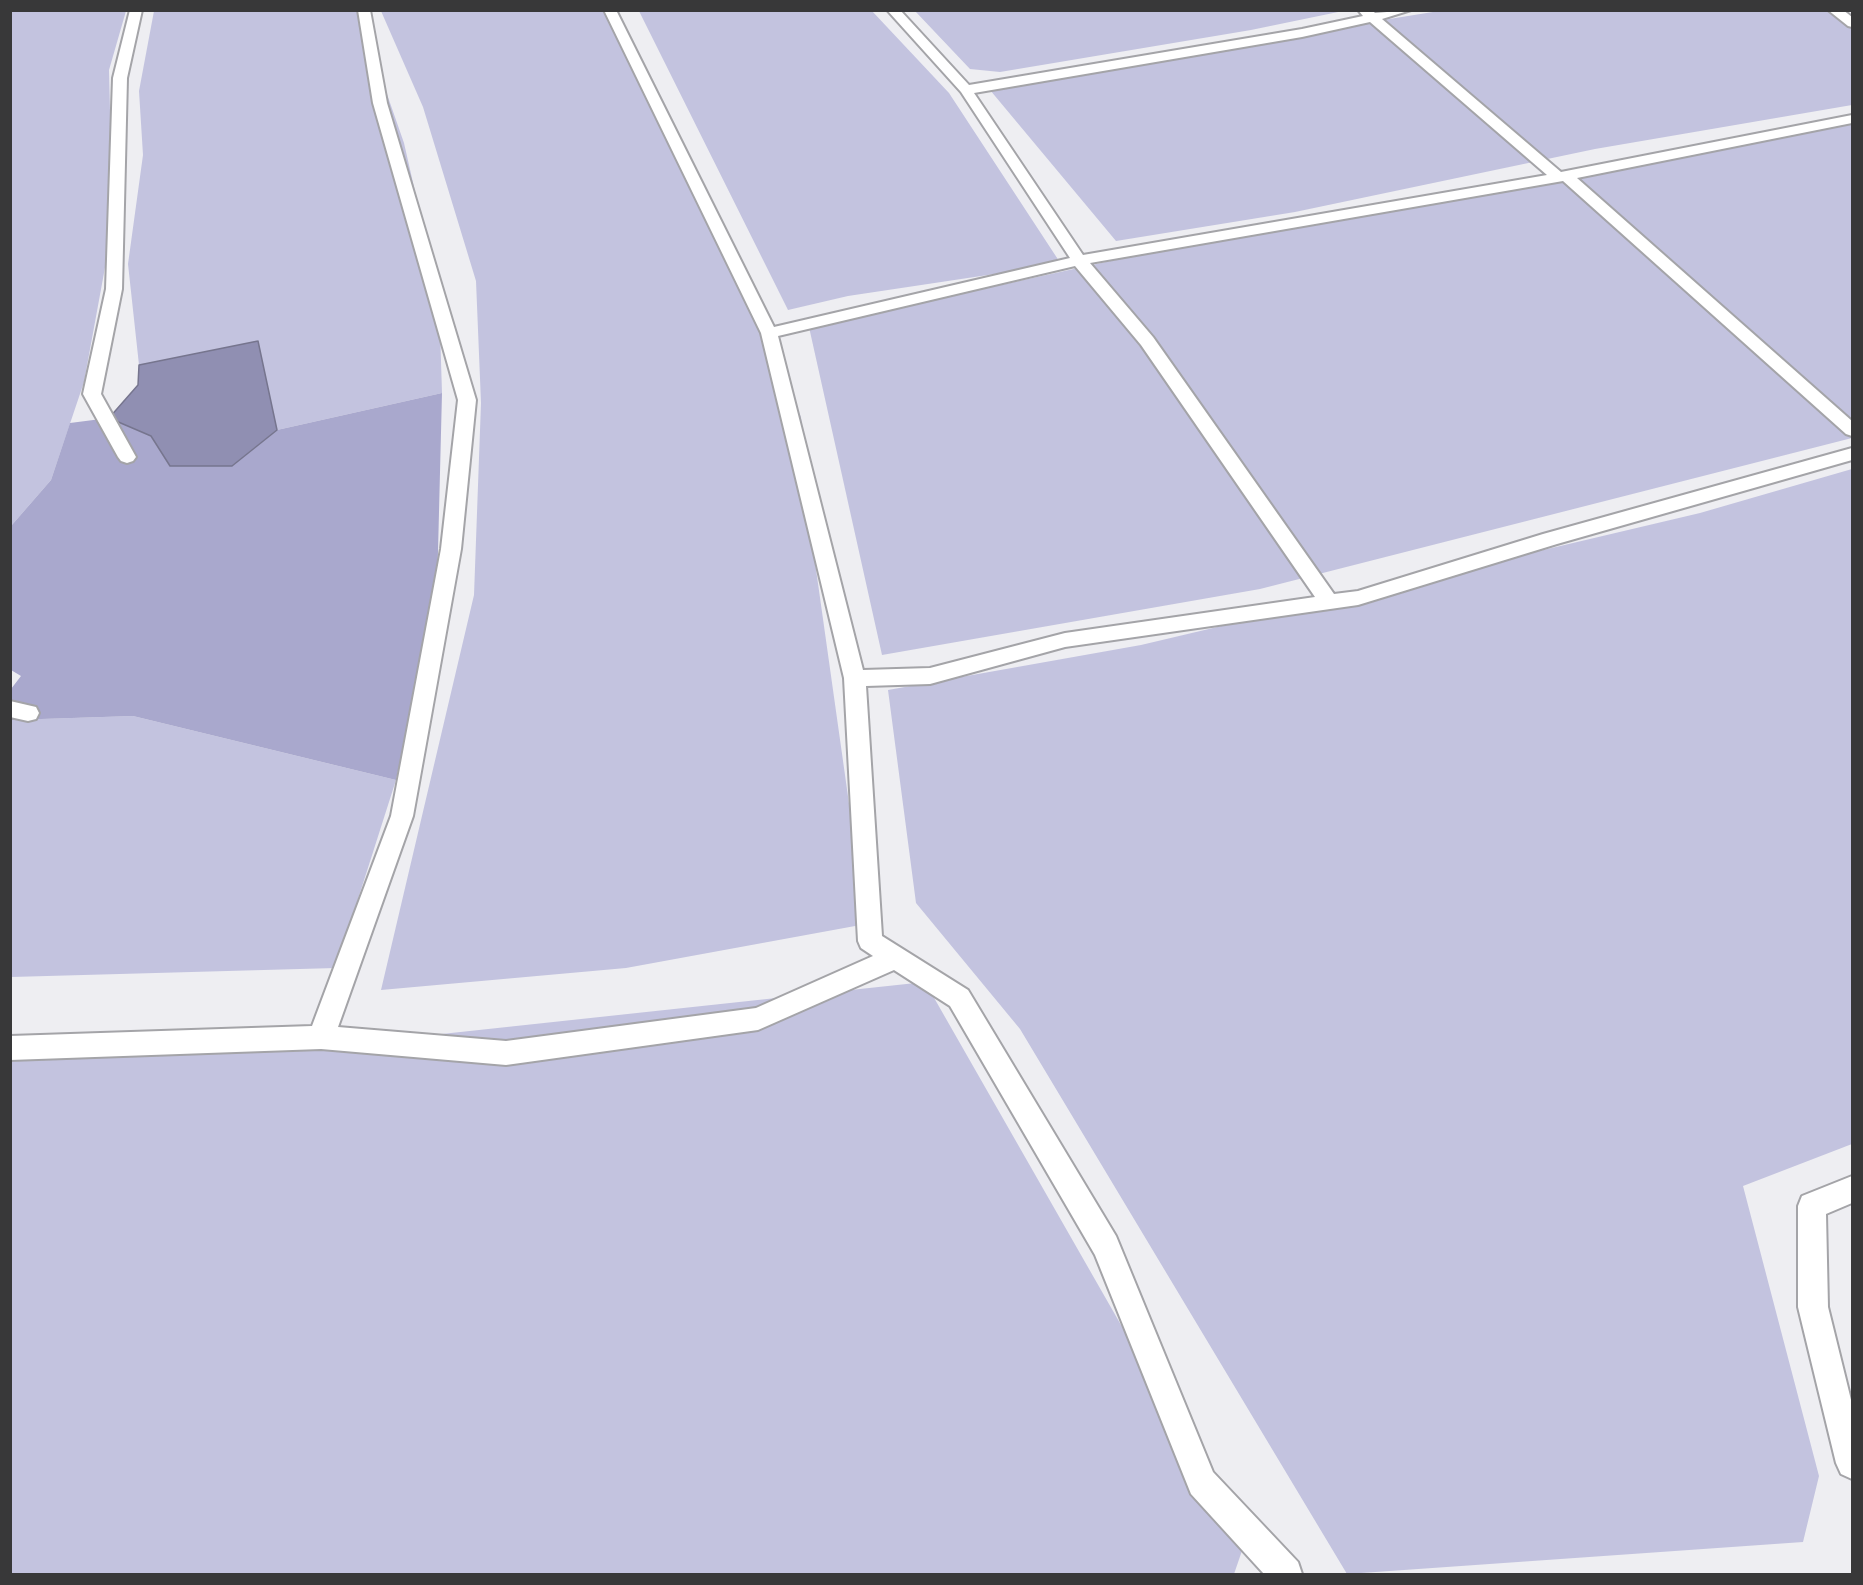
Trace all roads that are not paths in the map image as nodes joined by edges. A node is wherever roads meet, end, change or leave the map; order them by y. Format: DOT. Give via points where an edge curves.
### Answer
graph roads {
  1 [pos="136,10"];
  2 [pos="364,10"];
  3 [pos="610,10"];
  4 [pos="893,10"];
  5 [pos="1405,10"];
  6 [pos="1834,10"];
  7 [pos="1368,14"];
  8 [pos="1852,23"];
  9 [pos="966,90"];
  10 [pos="1852,119"];
  11 [pos="1562,176"];
  12 [pos="1079,260"];
  13 [pos="769,333"];
  14 [pos="1852,430"];
  15 [pos="1852,454"];
  16 [pos="127,457"];
  17 [pos="1329,602"];
  18 [pos="855,678"];
  19 [pos="896,957"];
  20 [pos="321,1037"];
  21 [pos="10,1048"];
  22 [pos="1852,1190"];
  23 [pos="1852,1462"];
  24 [pos="1286,1575"];
  1 -- 16 [label="lane" via="120,78 114,289 92,394"];
  2 -- 20 [label="lane" via="380,103 467,400 451,549 402,816"];
  3 -- 13 [label="lane"];
  4 -- 9 [label="lane"];
  5 -- 7 [label="lane"];
  6 -- 8 [label="lane"];
  7 -- 9 [label="lane" via="1302,33"];
  7 -- 11 [label="lane"];
  9 -- 12 [label="lane"];
  10 -- 11 [label="lane"];
  11 -- 12 [label="lane"];
  11 -- 14 [label="lane"];
  12 -- 13 [label="lane"];
  12 -- 17 [label="lane" via="1147,341"];
  13 -- 18 [label="lane"];
  15 -- 17 [label="lane" via="1359,598"];
  17 -- 18 [label="lane" via="1065,640 930,676"];
  18 -- 19 [label="lane" via="870,941"];
  19 -- 20 [label="lane" via="758,1019 506,1053"];
  19 -- 24 [label="lane" via="959,998 1107,1246 1202,1483"];
  20 -- 21 [label="lane"];
  22 -- 23 [label="lane" via="1812,1206 1813,1307"];
}
